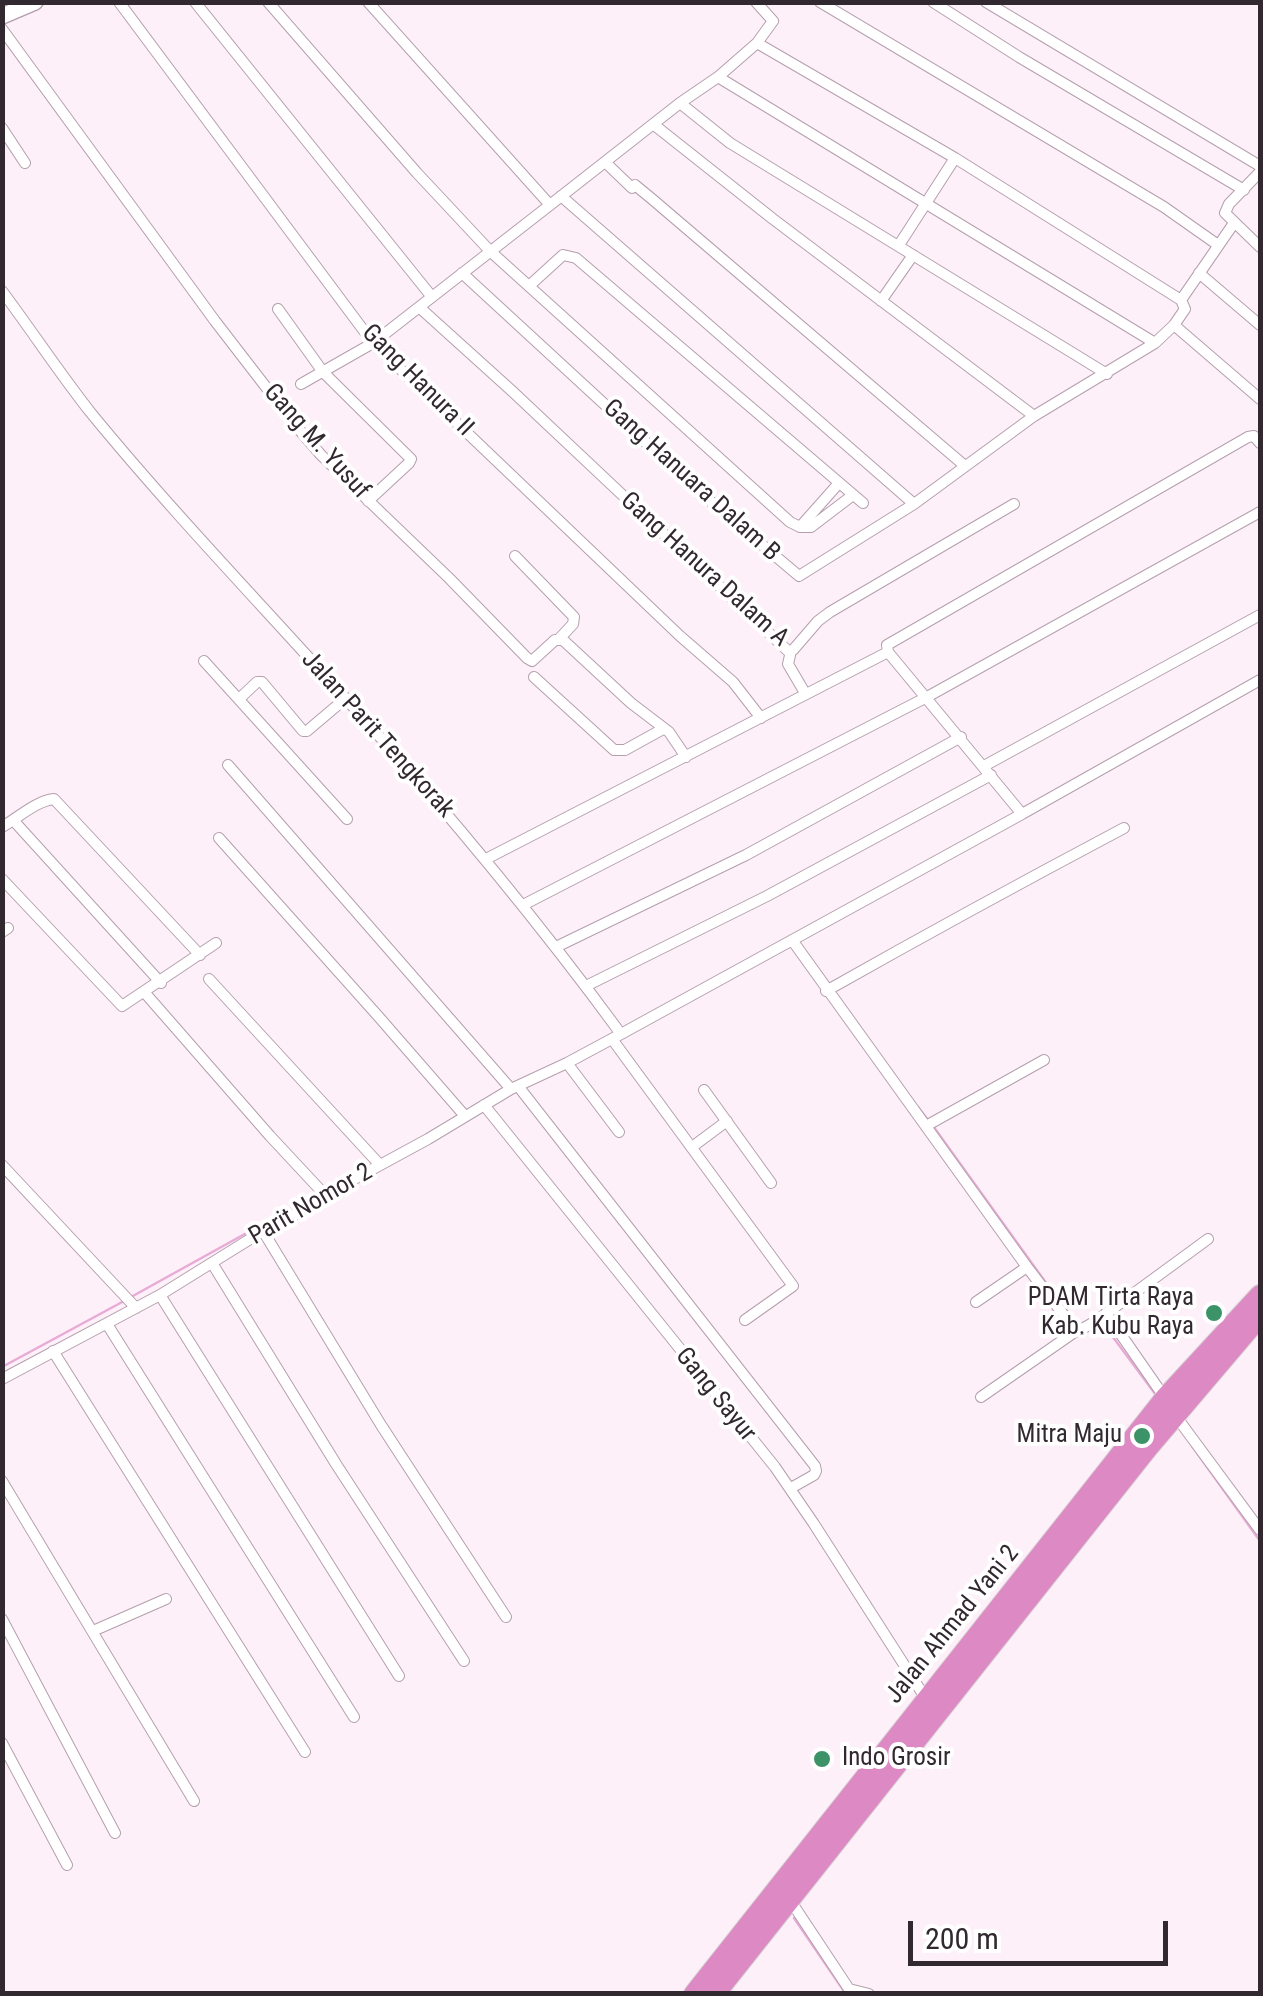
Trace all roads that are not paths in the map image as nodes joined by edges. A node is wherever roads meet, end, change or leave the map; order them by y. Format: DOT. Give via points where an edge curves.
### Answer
graph roads {
  1 [pos="35,2"];
  2 [pos="118,2"];
  3 [pos="195,2"];
  4 [pos="268,2"];
  5 [pos="368,2"];
  6 [pos="820,2"];
  7 [pos="933,2"];
  8 [pos="986,2"];
  9 [pos="758,3"];
  10 [pos="2,16"];
  11 [pos="2,30"];
  12 [pos="757,44"];
  13 [pos="718,77"];
  14 [pos="680,103"];
  15 [pos="653,124"];
  16 [pos="2,128"];
  17 [pos="955,158"];
  18 [pos="604,162"];
  19 [pos="25,163"];
  20 [pos="1259,175"];
  21 [pos="1244,190"];
  22 [pos="561,196"];
  23 [pos="926,203"];
  24 [pos="550,205"];
  25 [pos="1234,223"];
  26 [pos="1218,244"];
  27 [pos="899,246"];
  28 [pos="1260,247"];
  29 [pos="490,251"];
  30 [pos="913,255"];
  31 [pos="1199,272"];
  32 [pos="462,274"];
  33 [pos="529,286"];
  34 [pos="2,291"];
  35 [pos="432,297"];
  36 [pos="880,301"];
  37 [pos="1183,303"];
  38 [pos="419,307"];
  39 [pos="278,309"];
  40 [pos="1174,324"];
  41 [pos="1260,325"];
  42 [pos="373,343"];
  43 [pos="1156,343"];
  44 [pos="323,372"];
  45 [pos="1106,374"];
  46 [pos="301,384"];
  47 [pos="1260,399"];
  48 [pos="1034,416"];
  49 [pos="1260,444"];
  50 [pos="965,466"];
  51 [pos="840,484"];
  52 [pos="368,501"];
  53 [pos="914,504"];
  54 [pos="1014,504"];
  55 [pos="1260,512"];
  56 [pos="800,527"];
  57 [pos="514,556"];
  58 [pos="1260,614"];
  59 [pos="559,639"];
  60 [pos="791,652"];
  61 [pos="888,652"];
  62 [pos="204,661"];
  63 [pos="534,677"];
  64 [pos="1260,680"];
  65 [pos="805,692"];
  66 [pos="927,696"];
  67 [pos="346,698"];
  68 [pos="238,700"];
  69 [pos="760,718"];
  70 [pos="663,729"];
  71 [pos="961,738"];
  72 [pos="686,756"];
  73 [pos="228,765"];
  74 [pos="987,771"];
  75 [pos="1022,814"];
  76 [pos="346,819"];
  77 [pos="8,823"];
  78 [pos="1124,828"];
  79 [pos="219,838"];
  80 [pos="486,859"];
  81 [pos="2,878"];
  82 [pos="522,905"];
  83 [pos="792,940"];
  84 [pos="216,944"];
  85 [pos="556,947"];
  86 [pos="200,956"];
  87 [pos="209,979"];
  88 [pos="161,982"];
  89 [pos="586,986"];
  90 [pos="826,991"];
  91 [pos="145,993"];
  92 [pos="616,1036"];
  93 [pos="1044,1060"];
  94 [pos="567,1063"];
  95 [pos="515,1087"];
  96 [pos="704,1090"];
  97 [pos="484,1105"];
  98 [pos="465,1116"];
  99 [pos="726,1122"];
  100 [pos="931,1124"];
  101 [pos="619,1132"];
  102 [pos="692,1147"];
  103 [pos="2,1165"];
  104 [pos="380,1165"];
  105 [pos="770,1183"];
  106 [pos="326,1195"];
  107 [pos="263,1231"];
  108 [pos="1208,1239"];
  109 [pos="212,1262"];
  110 [pos="1027,1267"];
  111 [pos="160,1295"];
  112 [pos="1260,1295"];
  113 [pos="131,1302"];
  114 [pos="976,1302"];
  115 [pos="1260,1316"];
  116 [pos="1101,1317"];
  117 [pos="745,1320"];
  118 [pos="107,1324"];
  119 [pos="1079,1329"];
  120 [pos="54,1351"];
  121 [pos="2,1379"];
  122 [pos="981,1397"];
  123 [pos="1167,1410"];
  124 [pos="2,1481"];
  125 [pos="791,1488"];
  126 [pos="1260,1530"];
  127 [pos="166,1599"];
  128 [pos="1010,1610"];
  129 [pos="506,1617"];
  130 [pos="2,1619"];
  131 [pos="93,1631"];
  132 [pos="464,1660"];
  133 [pos="398,1676"];
  134 [pos="926,1699"];
  135 [pos="354,1717"];
  136 [pos="2,1743"];
  137 [pos="306,1752"];
  138 [pos="194,1801"];
  139 [pos="115,1833"];
  140 [pos="67,1865"];
  141 [pos="790,1900"];
  142 [pos="694,1994"];
  143 [pos="715,1994"];
  144 [pos="869,1994"];
  1 -- 10 [label="main road"];
  2 -- 42 [label="street, Gang Hanura II"];
  3 -- 35 [label="street"];
  4 -- 29 [label="street"];
  5 -- 24 [label="street"];
  6 -- 26 [label="street"];
  7 -- 21 [label="street"];
  8 -- 20 [label="street"];
  9 -- 12 [label="street" via="772,21"];
  11 -- 52 [label="street, Gang M. Yusuf" via="276,402"];
  12 -- 13 [label="street"];
  12 -- 17 [label="street"];
  13 -- 14 [label="street"];
  13 -- 23 [label="street"];
  14 -- 15 [label="street"];
  14 -- 27 [label="street" via="730,143"];
  15 -- 18 [label="street"];
  15 -- 36 [label="street"];
  16 -- 19 [label="street"];
  17 -- 23 [label="street"];
  17 -- 37 [label="street"];
  18 -- 22 [label="street"];
  18 -- 50 [label="street"];
  20 -- 21 [label="street"];
  21 -- 25 [label="street" via="1226,210"];
  22 -- 24 [label="street"];
  22 -- 53 [label="street"];
  23 -- 27 [label="street"];
  23 -- 43 [label="street"];
  24 -- 29 [label="street"];
  25 -- 26 [label="street, Gang Hanuara Dalam B"];
  25 -- 28 [label="street"];
  26 -- 31 [label="street, Gang Hanuara Dalam B"];
  27 -- 30 [label="street"];
  29 -- 32 [label="street"];
  29 -- 33 [label="street"];
  30 -- 36 [label="street"];
  30 -- 45 [label="street"];
  31 -- 37 [label="street, Gang Hanuara Dalam B"];
  31 -- 41 [label="street"];
  32 -- 35 [label="street"];
  32 -- 53 [label="street, Gang Hanuara Dalam B" via="797,576"];
  33 -- 51 [label="street" via="562,255 576,258"];
  33 -- 56 [label="street"];
  34 -- 67 [label="street, Jalan Parit Tengkorak" via="89,410"];
  35 -- 38 [label="street"];
  36 -- 48 [label="street"];
  37 -- 40 [label="street, Gang Hanuara Dalam B"];
  38 -- 42 [label="street"];
  38 -- 60 [label="street, Gang Hanura Dalam A"];
  39 -- 44 [label="street"];
  40 -- 43 [label="street, Gang Hanuara Dalam B"];
  40 -- 47 [label="street"];
  42 -- 44 [label="street"];
  42 -- 69 [label="street, Gang Hanura II" via="733,682"];
  43 -- 45 [label="street, Gang Hanuara Dalam B"];
  44 -- 46 [label="street"];
  44 -- 52 [label="street" via="411,459"];
  45 -- 48 [label="street, Gang Hanuara Dalam B"];
  48 -- 50 [label="street, Gang Hanuara Dalam B"];
  49 -- 61 [label="street" via="1248,437 889,643"];
  50 -- 53 [label="street, Gang Hanuara Dalam B"];
  51 -- 56 [label="street"];
  51 -- 56 [label="street" via="858,499"];
  52 -- 59 [label="street, Gang M. Yusuf" via="527,658 536,659"];
  54 -- 60 [label="street, Gang Hanura Dalam A" via="830,612"];
  55 -- 66 [label="street"];
  57 -- 59 [label="street" via="574,617"];
  58 -- 74 [label="street"];
  59 -- 70 [label="street"];
  60 -- 65 [label="street" via="788,664"];
  61 -- 65 [label="street"];
  61 -- 66 [label="street"];
  62 -- 68 [label="street"];
  63 -- 70 [label="street" via="614,750"];
  64 -- 75 [label="street"];
  65 -- 69 [label="street"];
  66 -- 71 [label="street"];
  66 -- 82 [label="street"];
  67 -- 68 [label="street" via="307,731 262,682"];
  67 -- 80 [label="street, Jalan Parit Tengkorak"];
  68 -- 76 [label="street"];
  69 -- 72 [label="street"];
  70 -- 72 [label="street"];
  71 -- 74 [label="street"];
  71 -- 85 [label="street" via="746,855"];
  72 -- 80 [label="street"];
  73 -- 95 [label="street"];
  74 -- 75 [label="street"];
  74 -- 89 [label="street" via="766,896"];
  75 -- 83 [label="street"];
  77 -- 86 [label="street" via="54,799"];
  77 -- 88 [label="street"];
  78 -- 90 [label="street"];
  79 -- 98 [label="street"];
  80 -- 82 [label="street, Jalan Parit Tengkorak"];
  81 -- 91 [label="street" via="122,1006"];
  82 -- 85 [label="street, Jalan Parit Tengkorak"];
  83 -- 90 [label="street"];
  83 -- 92 [label="street"];
  84 -- 86 [label="street"];
  85 -- 89 [label="street, Jalan Parit Tengkorak"];
  86 -- 88 [label="street"];
  87 -- 104 [label="street"];
  88 -- 91 [label="street"];
  89 -- 92 [label="street, Jalan Parit Tengkorak"];
  90 -- 100 [label="street"];
  91 -- 106 [label="street"];
  92 -- 94 [label="street, Parit Nomor 2"];
  92 -- 102 [label="street, Jalan Parit Tengkorak"];
  93 -- 100 [label="street"];
  94 -- 95 [label="street, Parit Nomor 2"];
  94 -- 101 [label="street"];
  95 -- 97 [label="street, Parit Nomor 2"];
  95 -- 125 [label="street" via="815,1466 814,1475"];
  96 -- 99 [label="street"];
  97 -- 98 [label="street, Parit Nomor 2"];
  97 -- 125 [label="street, Gang Sayur"];
  98 -- 104 [label="street, Parit Nomor 2"];
  99 -- 102 [label="street"];
  99 -- 105 [label="street"];
  100 -- 110 [label="street"];
  102 -- 117 [label="street, Jalan Parit Tengkorak" via="794,1286"];
  103 -- 113 [label="street"];
  104 -- 106 [label="street, Parit Nomor 2"];
  106 -- 107 [label="street, Parit Nomor 2"];
  107 -- 109 [label="street, Parit Nomor 2"];
  107 -- 129 [label="street"];
  108 -- 116 [label="street"];
  109 -- 111 [label="street, Parit Nomor 2"];
  109 -- 132 [label="street"];
  110 -- 114 [label="street"];
  110 -- 119 [label="street"];
  111 -- 113 [label="street, Parit Nomor 2"];
  111 -- 133 [label="street"];
  112 -- 123 [label="highway, Jalan Ahmad Yani 2"];
  113 -- 118 [label="street, Parit Nomor 2"];
  115 -- 123 [label="highway, Jalan Ahmad Yani 2"];
  116 -- 119 [label="street"];
  116 -- 123 [label="street"];
  118 -- 120 [label="street, Parit Nomor 2"];
  118 -- 135 [label="street"];
  119 -- 122 [label="street"];
  120 -- 121 [label="street, Parit Nomor 2"];
  120 -- 137 [label="street"];
  123 -- 126 [label="street"];
  123 -- 128 [label="highway, Jalan Ahmad Yani 2"];
  124 -- 131 [label="street"];
  125 -- 134 [label="street, Gang Sayur"];
  127 -- 131 [label="street"];
  128 -- 134 [label="highway, Jalan Ahmad Yani 2"];
  128 -- 141 [label="highway, Jalan Ahmad Yani 2"];
  130 -- 139 [label="street"];
  131 -- 138 [label="street"];
  134 -- 142 [label="highway, Jalan Ahmad Yani 2"];
  136 -- 140 [label="street"];
  141 -- 143 [label="highway, Jalan Ahmad Yani 2"];
  141 -- 144 [label="street" via="849,1989"];
}
